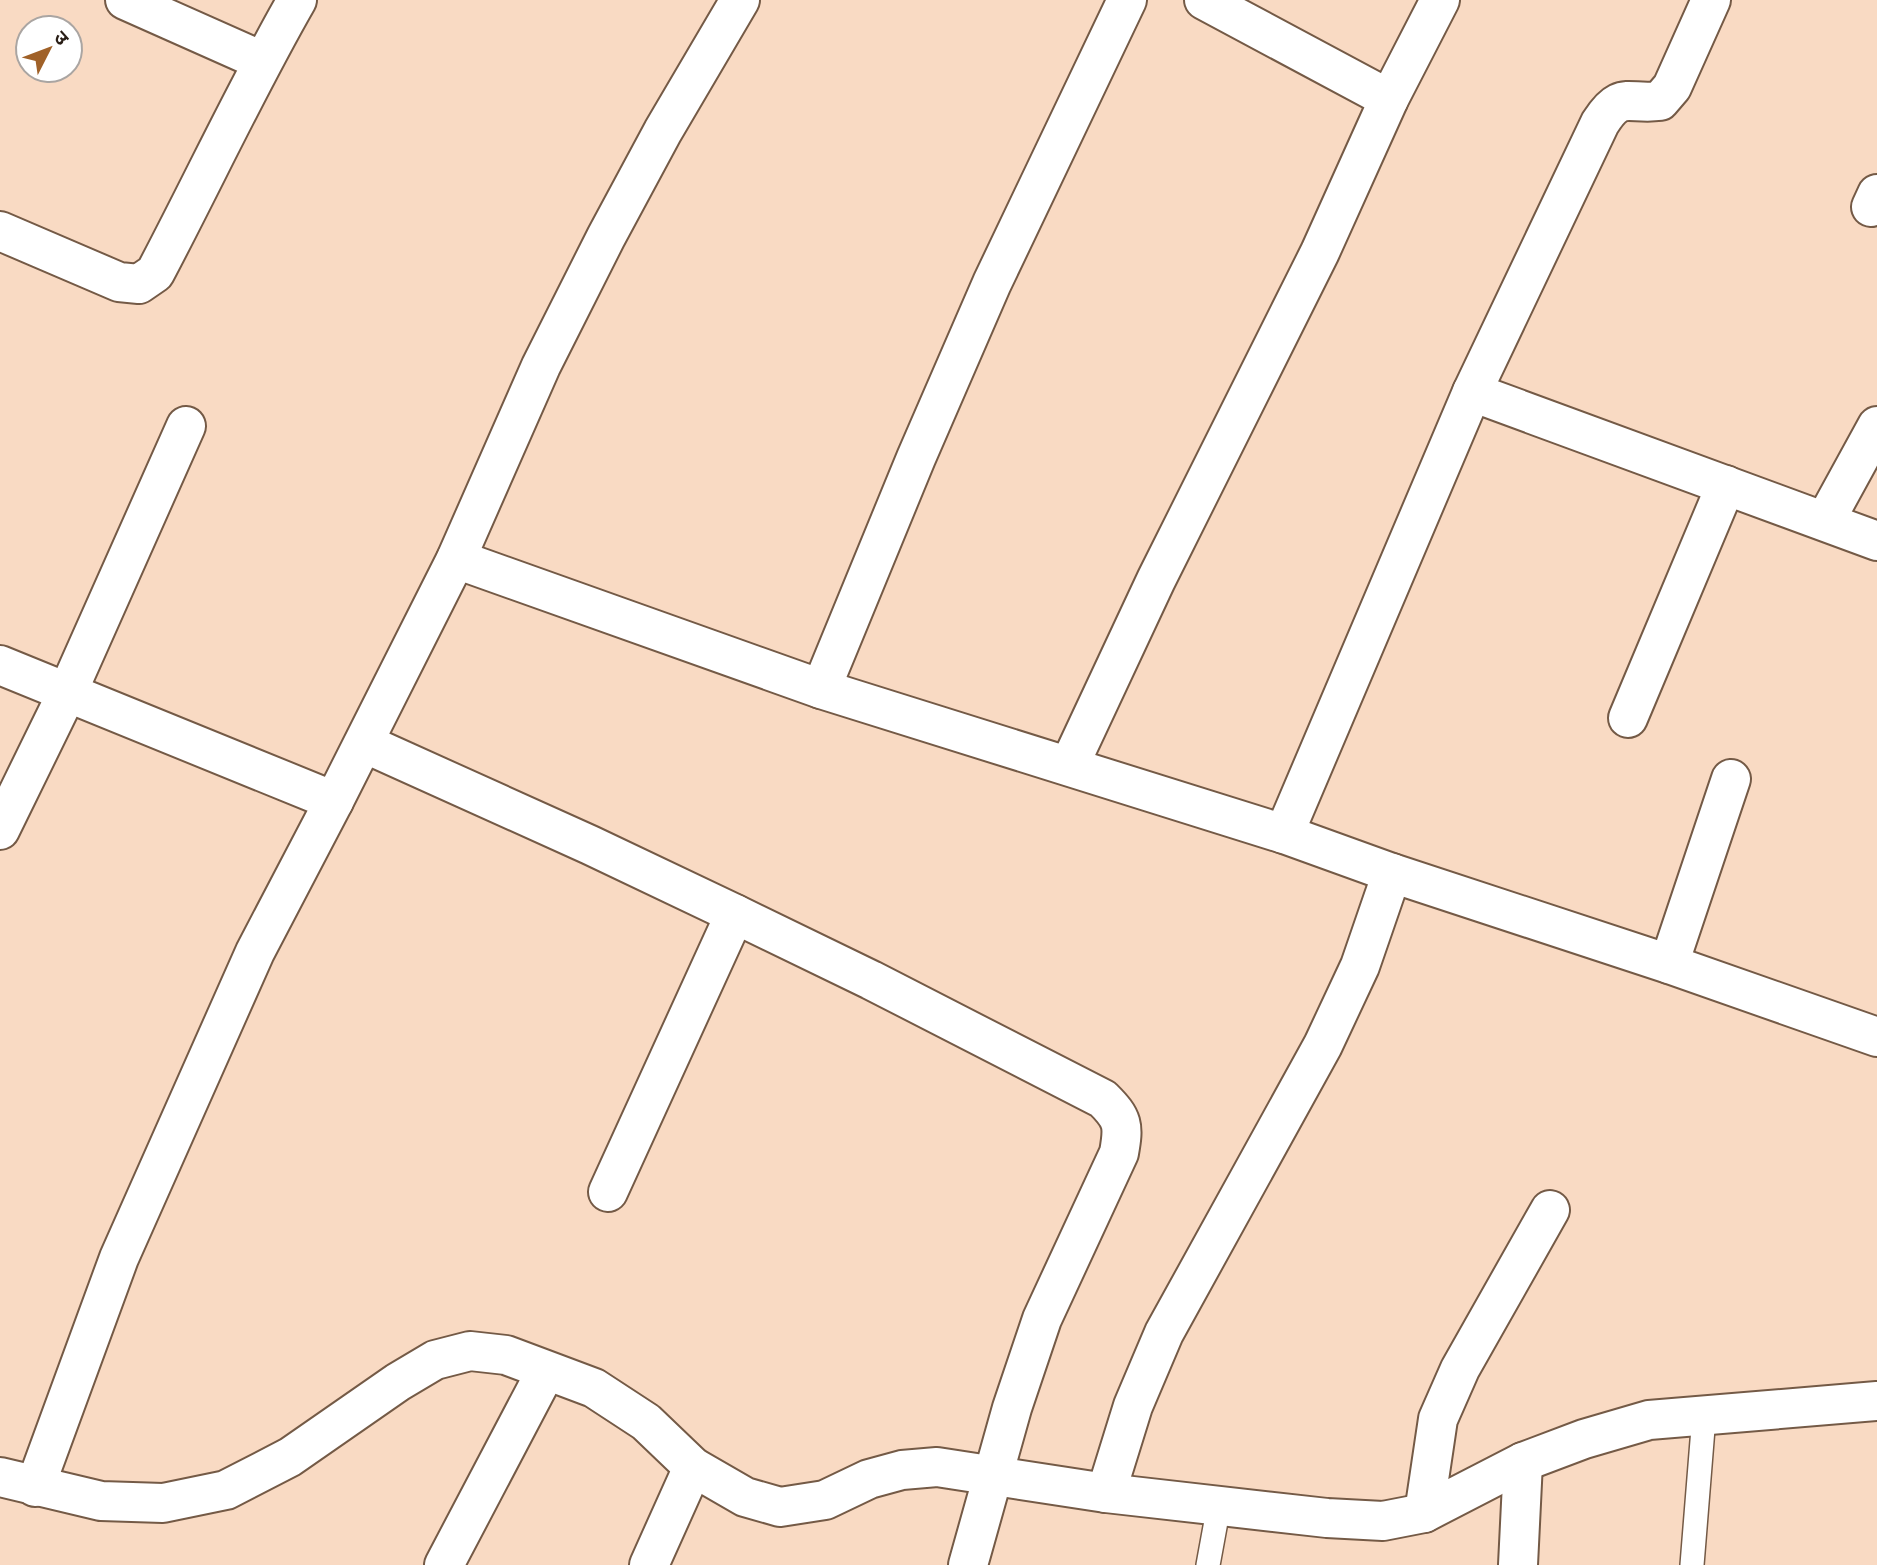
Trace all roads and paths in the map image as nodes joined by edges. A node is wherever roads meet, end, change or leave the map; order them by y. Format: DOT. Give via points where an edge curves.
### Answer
graph roads {
  1 [pos="125,0"];
  2 [pos="297,0"];
  3 [pos="740,0"];
  4 [pos="1127,0"];
  5 [pos="1204,0"];
  6 [pos="1440,0"];
  7 [pos="1710,0"];
  8 [pos="262,61"];
  9 [pos="1389,99"];
  10 [pos="0,231"];
  11 [pos="1472,392"];
  12 [pos="186,426"];
  13 [pos="1877,426"];
  14 [pos="1726,485"];
  15 [pos="1825,521"];
  16 [pos="1877,541"];
  17 [pos="456,559"];
  18 [pos="0,665"];
  19 [pos="821,689"];
  20 [pos="68,691"];
  21 [pos="1628,718"];
  22 [pos="364,743"];
  23 [pos="1069,766"];
  24 [pos="1731,779"];
  25 [pos="334,801"];
  26 [pos="0,830"];
  27 [pos="1284,834"];
  28 [pos="1392,873"];
  29 [pos="735,914"];
  30 [pos="1669,964"];
  31 [pos="1877,1037"];
  32 [pos="608,1192"];
  33 [pos="1549,1210"];
  34 [pos="546,1370"];
  35 [pos="1877,1401"];
  36 [pos="1704,1416"];
  37 [pos="1523,1462"];
  38 [pos="693,1466"];
  39 [pos="992,1475"];
  40 [pos="18,1482"];
  41 [pos="1106,1493"];
  42 [pos="1219,1505"];
  43 [pos="1424,1513"];
  44 [pos="444,1565"];
  45 [pos="649,1565"];
  46 [pos="968,1565"];
  47 [pos="1208,1565"];
  48 [pos="1518,1565"];
  49 [pos="1692,1565"];
  1 -- 8 [label="street"];
  2 -- 8 [label="street"];
  3 -- 17 [label="street" via="606,237 541,366"];
  4 -- 19 [label="street" via="992,283"];
  5 -- 9 [label="street"];
  6 -- 9 [label="street"];
  7 -- 11 [label="street" via="1672,87 1660,101 1625,99 1611,107 1600,123"];
  8 -- 10 [label="street" via="155,273 139,284 119,282"];
  9 -- 23 [label="street" via="1320,251"];
  11 -- 14 [label="street"];
  11 -- 27 [label="street"];
  12 -- 20 [label="street"];
  13 -- 15 [label="street"];
  14 -- 15 [label="street"];
  14 -- 21 [label="street"];
  15 -- 16 [label="street"];
  17 -- 19 [label="street"];
  17 -- 22 [label="street"];
  18 -- 20 [label="street"];
  19 -- 23 [label="street"];
  20 -- 25 [label="street"];
  20 -- 26 [label="street"];
  22 -- 25 [label="street"];
  22 -- 29 [label="street"];
  23 -- 27 [label="street"];
  24 -- 30 [label="street"];
  25 -- 40 [label="street" via="255,952"];
  27 -- 28 [label="street"];
  28 -- 30 [label="street"];
  28 -- 41 [label="street" via="1360,966 1323,1045 1164,1333 1133,1406"];
  29 -- 32 [label="street"];
  29 -- 39 [label="street" via="1103,1099 1118,1114 1124,1130 1119,1153 1042,1319"];
  30 -- 31 [label="street"];
  33 -- 43 [label="street" via="1460,1369 1438,1419"];
  34 -- 38 [label="street" via="594,1388 646,1422"];
  34 -- 40 [label="street" via="506,1355 470,1351 435,1360 290,1457 226,1490 163,1503 101,1501"];
  34 -- 44 [label="street"];
  35 -- 36 [label="street"];
  36 -- 37 [label="street" via="1648,1420"];
  36 -- 49 [label="lane"];
  37 -- 43 [label="street"];
  37 -- 48 [label="street"];
  38 -- 39 [label="street" via="745,1497 780,1507 825,1500 869,1479 902,1470 937,1467"];
  38 -- 45 [label="street"];
  39 -- 41 [label="street"];
  39 -- 46 [label="street"];
  41 -- 42 [label="street"];
  42 -- 43 [label="street" via="1383,1521"];
  42 -- 47 [label="lane"];
}
